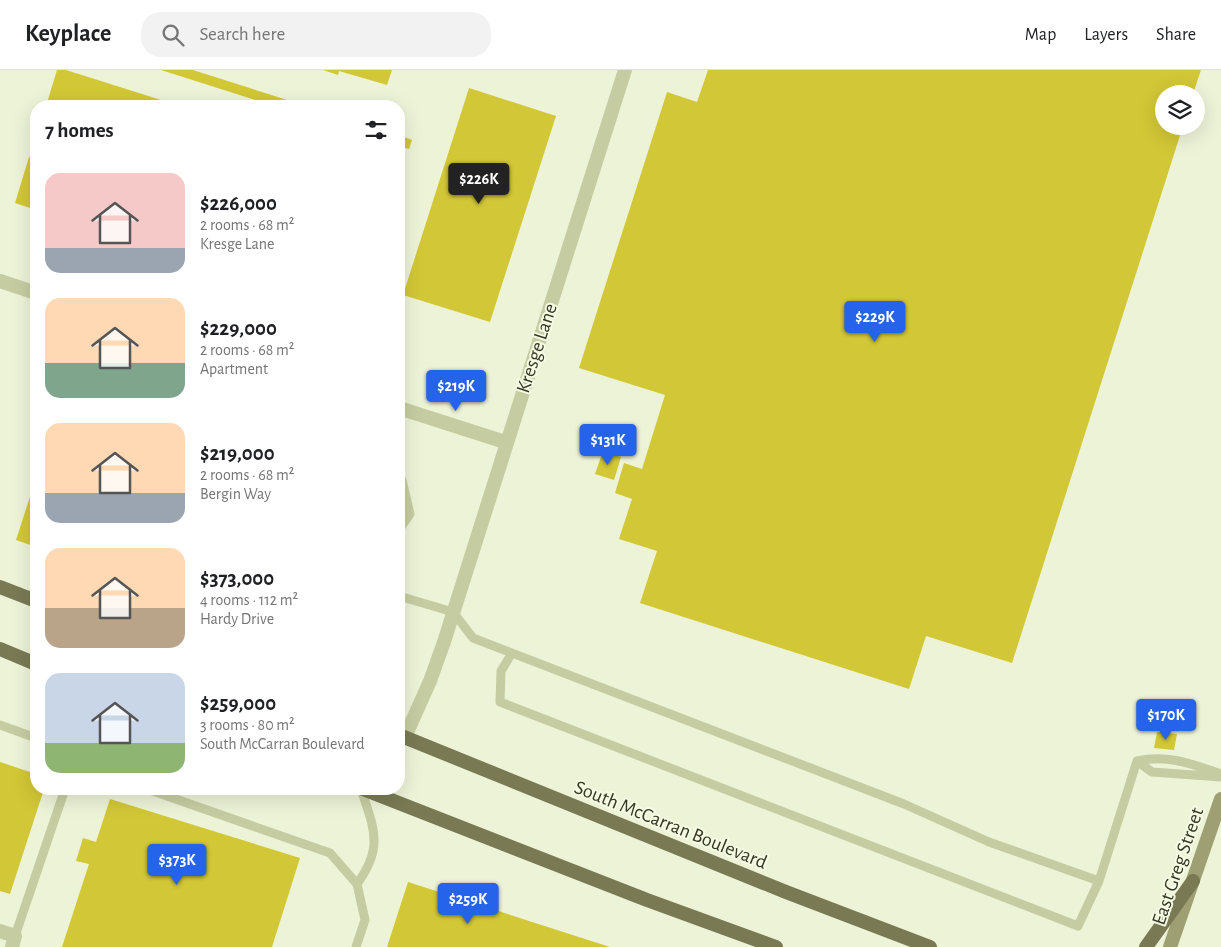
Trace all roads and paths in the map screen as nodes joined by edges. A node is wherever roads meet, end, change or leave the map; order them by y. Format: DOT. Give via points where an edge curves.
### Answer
graph roads {
  1 [pos="625,70"];
  2 [pos="0,281"];
  3 [pos="30,291"];
  4 [pos="405,410"];
  5 [pos="505,442"];
  6 [pos="405,493"];
  7 [pos="405,521"];
  8 [pos="0,587"];
  9 [pos="405,598"];
  10 [pos="30,599"];
  11 [pos="453,612"];
  12 [pos="0,649"];
  13 [pos="512,653"];
  14 [pos="30,662"];
  15 [pos="0,726"];
  16 [pos="405,732"];
  17 [pos="30,736"];
  18 [pos="405,742"];
  19 [pos="1137,761"];
  20 [pos="1221,775"];
  21 [pos="63,795"];
  22 [pos="164,795"];
  23 [pos="364,795"];
  24 [pos="377,795"];
  25 [pos="1221,798"];
  26 [pos="1193,880"];
  27 [pos="1099,881"];
  28 [pos="357,884"];
  29 [pos="0,932"];
  30 [pos="14,942"];
  31 [pos="356,947"];
  32 [pos="776,947"];
  33 [pos="930,947"];
  34 [pos="1146,947"];
  35 [pos="1170,947"];
  1 -- 5 [label="street, Kresge Lane"];
  2 -- 3 [label="street"];
  4 -- 5 [label="street"];
  5 -- 11 [label="street, Kresge Lane"];
  6 -- 7 [label="lane" via="410,514"];
  8 -- 10 [label="main road"];
  9 -- 11 [label="lane"];
  11 -- 13 [label="lane" via="473,638"];
  11 -- 16 [label="street, Kresge Lane" via="430,681"];
  12 -- 14 [label="main road"];
  13 -- 27 [label="lane" via="904,804 989,842"];
  13 -- 27 [label="lane" via="500,671 500,702 537,717 1078,926"];
  15 -- 17 [label="lane"];
  18 -- 33 [label="main road, South McCarran Boulevard"];
  19 -- 20 [label="lane" via="1154,757 1177,759"];
  19 -- 20 [label="lane" via="1152,772"];
  19 -- 27 [label="lane"];
  21 -- 30 [label="lane"];
  22 -- 28 [label="lane" via="330,853"];
  23 -- 28 [label="lane" via="375,848 369,867"];
  24 -- 32 [label="main road"];
  25 -- 26 [label="main road, East Greg Street"];
  26 -- 34 [label="main road"];
  26 -- 35 [label="main road, East Greg Street"];
  28 -- 31 [label="lane" via="365,920"];
  29 -- 30 [label="street"];
}
